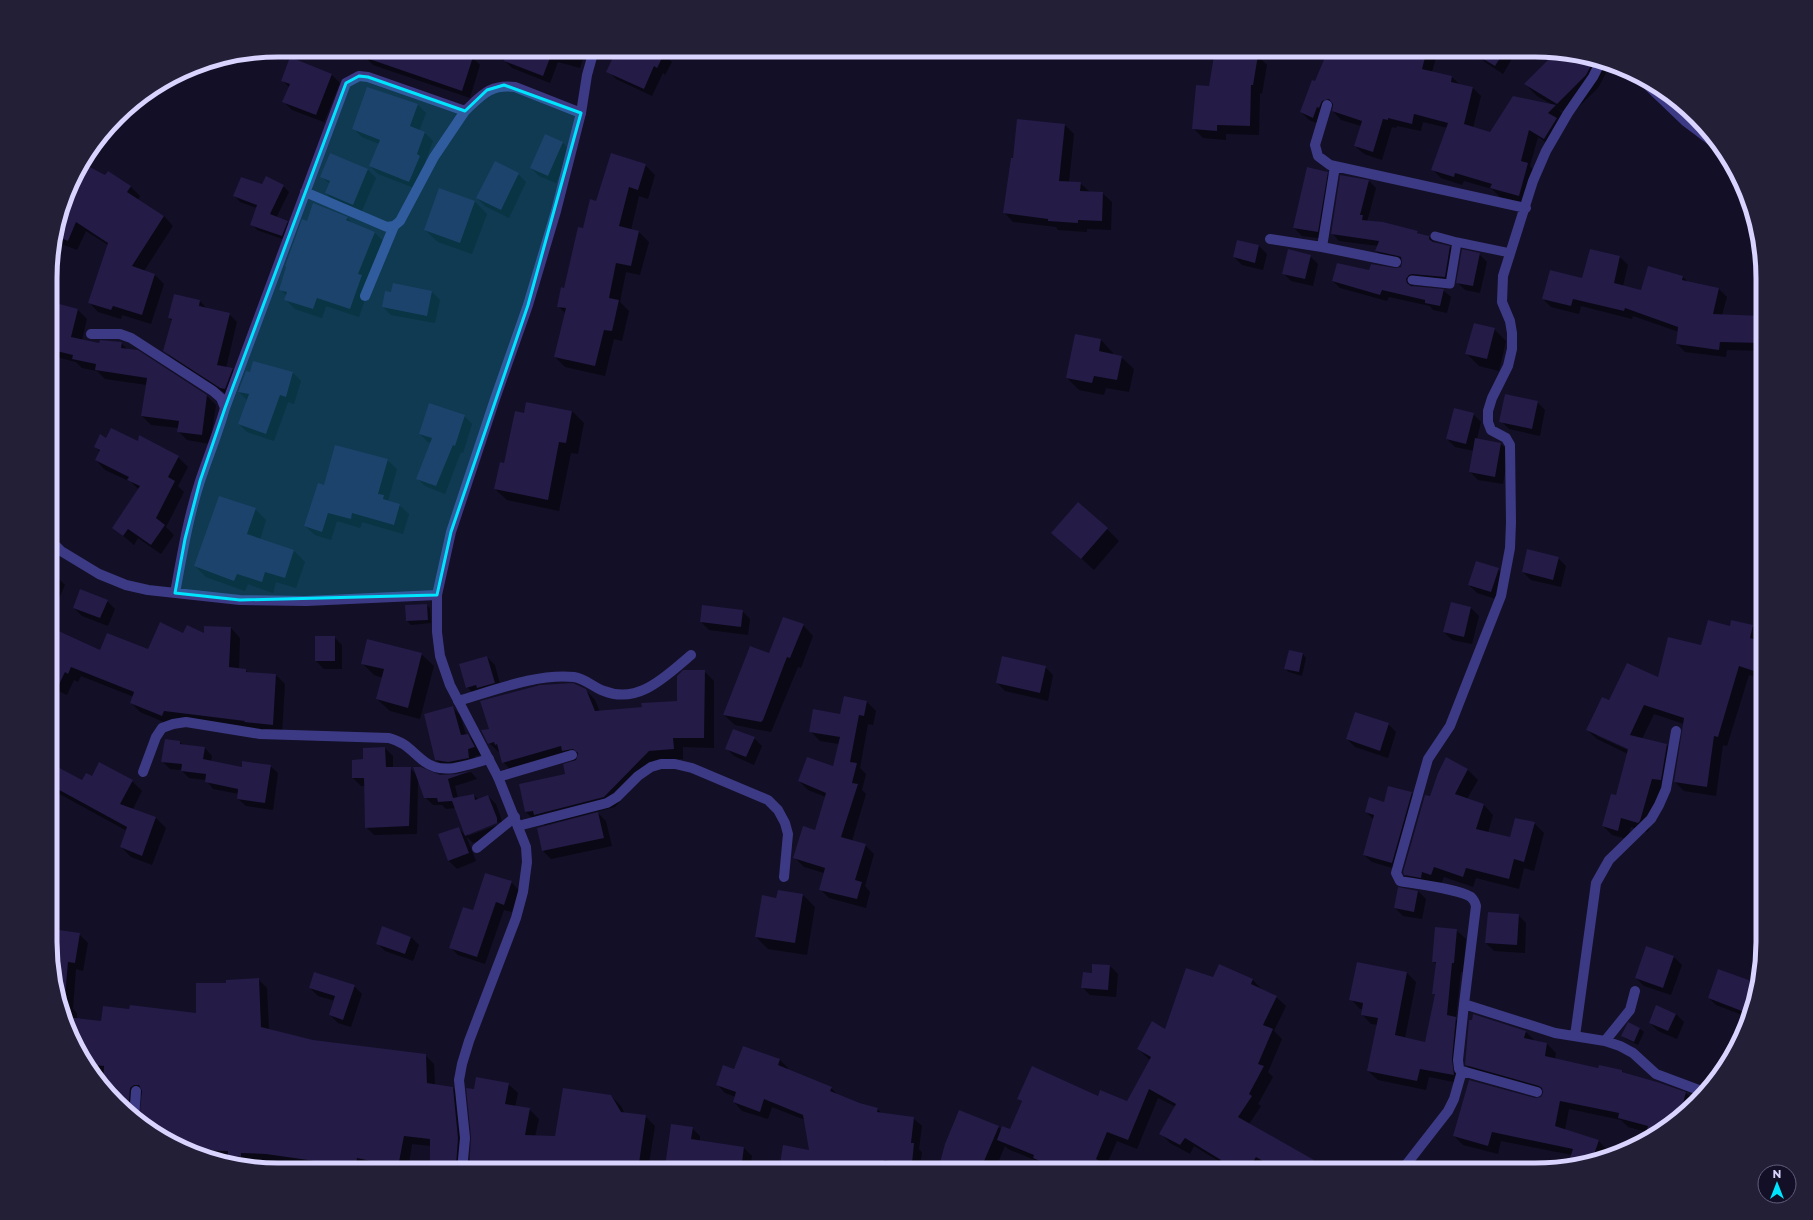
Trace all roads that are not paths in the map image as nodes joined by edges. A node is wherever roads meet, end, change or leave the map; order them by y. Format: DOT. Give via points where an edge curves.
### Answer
graph roads {
  1 [pos="592,57"];
  2 [pos="1598,67"];
  3 [pos="1655,92"];
  4 [pos="1327,105"];
  5 [pos="464,111"];
  6 [pos="581,113"];
  7 [pos="1703,134"];
  8 [pos="1336,166"];
  9 [pos="305,192"];
  10 [pos="1526,208"];
  11 [pos="394,226"];
  12 [pos="1435,236"];
  13 [pos="1270,239"];
  14 [pos="1457,242"];
  15 [pos="1322,247"];
  16 [pos="1510,253"];
  17 [pos="1396,262"];
  18 [pos="1412,280"];
  19 [pos="365,296"];
  20 [pos="91,334"];
  21 [pos="225,408"];
  22 [pos="57,552"];
  23 [pos="175,593"];
  24 [pos="437,595"];
  25 [pos="691,655"];
  26 [pos="458,701"];
  27 [pos="1676,731"];
  28 [pos="572,755"];
  29 [pos="489,759"];
  30 [pos="142,772"];
  31 [pos="498,777"];
  32 [pos="517,821"];
  33 [pos="477,848"];
  34 [pos="784,877"];
  35 [pos="1635,990"];
  36 [pos="1464,1004"];
  37 [pos="1575,1036"];
  38 [pos="1605,1041"];
  39 [pos="1462,1071"];
  40 [pos="1699,1090"];
  41 [pos="136,1091"];
  42 [pos="1537,1092"];
  43 [pos="135,1110"];
  44 [pos="463,1163"];
  45 [pos="1407,1163"];
  1 -- 6 [label="street"];
  2 -- 10 [label="street" via="1546,151 1533,181"];
  3 -- 7 [label="street"];
  4 -- 8 [label="street" via="1316,145 1318,156 1330,165"];
  5 -- 6 [label="street" via="488,90 504,85 515,86"];
  5 -- 9 [label="street" via="368,77 359,76 352,79 346,83"];
  5 -- 11 [label="street" via="434,157 400,221"];
  6 -- 24 [label="street" via="528,305 451,532"];
  8 -- 10 [label="street"];
  8 -- 15 [label="street"];
  9 -- 11 [label="street" via="387,227"];
  9 -- 21 [label="street"];
  10 -- 16 [label="street"];
  11 -- 19 [label="street"];
  12 -- 14 [label="lane"];
  13 -- 15 [label="street"];
  14 -- 16 [label="lane"];
  14 -- 18 [label="lane" via="1450,284"];
  15 -- 17 [label="street"];
  16 -- 36 [label="street" via="1501,289 1502,302 1510,320 1512,349 1508,366 1488,411 1491,430 1506,438 1510,445 1511,522 1505,576 1501,596 1450,726 1428,759 1396,873 1400,881 1453,891 1470,896 1475,902"];
  20 -- 21 [label="street" via="120,334 131,338 213,391 221,398"];
  21 -- 23 [label="street" via="198,489"];
  22 -- 23 [label="street" via="126,585"];
  23 -- 24 [label="street" via="203,598 306,601"];
  24 -- 26 [label="street" via="440,656"];
  25 -- 26 [label="street" via="647,689 632,694 604,691 574,677 557,677 509,686"];
  26 -- 29 [label="street"];
  27 -- 37 [label="street" via="1666,789 1659,805 1651,819 1609,860 1596,883"];
  28 -- 31 [label="street"];
  29 -- 30 [label="street" via="448,769 436,768 400,741 389,738 260,734 186,722 162,728"];
  29 -- 31 [label="street"];
  31 -- 32 [label="street"];
  32 -- 33 [label="street"];
  32 -- 34 [label="street" via="607,803 651,768 661,764 675,764 692,768 768,800 782,816 788,834"];
  32 -- 44 [label="street" via="526,847 523,892 516,918 469,1041 459,1080 465,1138"];
  35 -- 38 [label="street" via="1630,1010"];
  36 -- 37 [label="street" via="1555,1033"];
  36 -- 39 [label="street" via="1458,1060 1459,1069"];
  37 -- 38 [label="street"];
  38 -- 40 [label="street" via="1633,1053 1656,1074"];
  39 -- 42 [label="street"];
  39 -- 45 [label="street" via="1448,1111"];
  41 -- 43 [label="street"];
}
